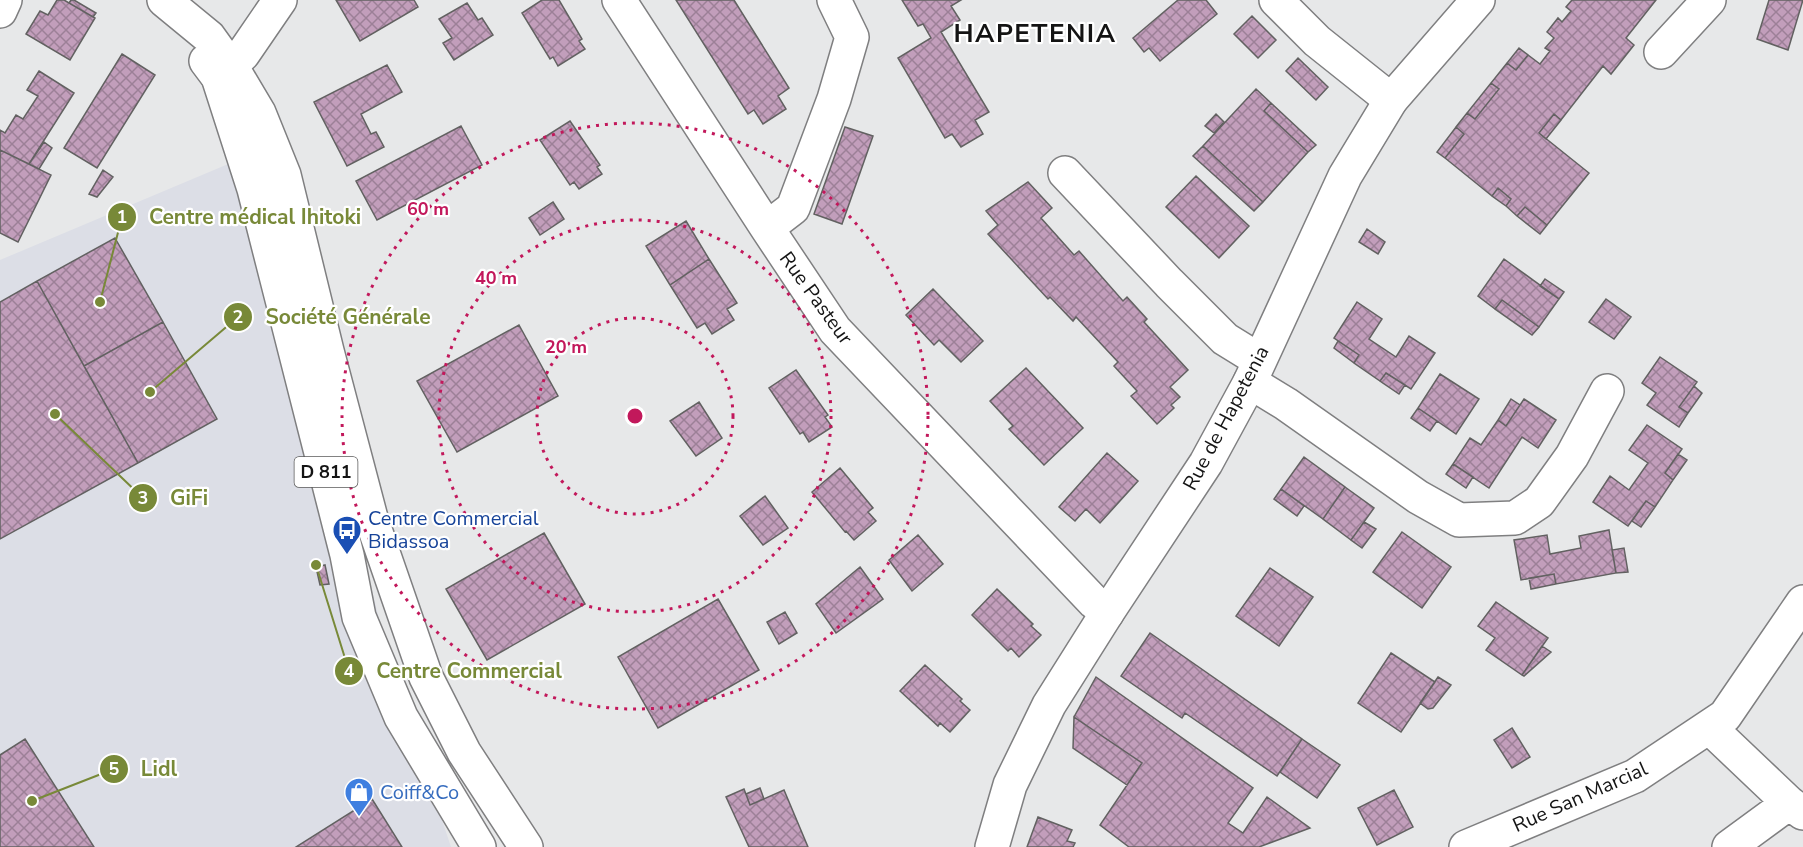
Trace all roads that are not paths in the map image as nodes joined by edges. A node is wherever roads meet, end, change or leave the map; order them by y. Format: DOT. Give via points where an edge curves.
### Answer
graph roads {
  1 [pos="5,0"];
  2 [pos="164,0"];
  3 [pos="280,0"];
  4 [pos="619,0"];
  5 [pos="834,0"];
  6 [pos="1276,0"];
  7 [pos="1478,0"];
  8 [pos="1709,0"];
  9 [pos="0,11"];
  10 [pos="1660,52"];
  11 [pos="224,72"];
  12 [pos="1391,100"];
  13 [pos="1065,173"];
  14 [pos="767,228"];
  15 [pos="1255,371"];
  16 [pos="1607,391"];
  17 [pos="1803,602"];
  18 [pos="1107,613"];
  19 [pos="1709,727"];
  20 [pos="1796,808"];
  21 [pos="479,847"];
  22 [pos="526,847"];
  23 [pos="992,847"];
  24 [pos="1466,847"];
  25 [pos="1729,847"];
  1 -- 9 [label="main road"];
  2 -- 11 [label="main road, D 811"];
  3 -- 11 [label="main road" via="243,54"];
  4 -- 14 [label="main road, Rue Pasteur"];
  5 -- 14 [label="main road" via="852,37 834,99 793,208"];
  6 -- 12 [label="main road" via="1317,41"];
  7 -- 12 [label="main road, Rue de Hapetenia"];
  8 -- 10 [label="main road"];
  11 -- 21 [label="main road, D 811" via="347,555 358,617 401,717"];
  11 -- 22 [label="main road" via="259,113 284,175 371,518 426,677 464,752"];
  12 -- 15 [label="main road, Rue de Hapetenia" via="1345,176"];
  13 -- 15 [label="main road"];
  14 -- 18 [label="main road, Rue Pasteur" via="835,330"];
  15 -- 16 [label="main road" via="1286,404 1418,497 1460,520 1515,518 1539,502 1572,456"];
  15 -- 18 [label="main road, Rue de Hapetenia" via="1206,464"];
  17 -- 19 [label="main road, Rue San Marcial" via="1725,716"];
  18 -- 23 [label="main road, Rue de Hapetenia" via="1049,705 1010,785"];
  19 -- 20 [label="main road"];
  19 -- 24 [label="main road, Rue San Marcial" via="1635,776"];
  20 -- 25 [label="main road"];
}
